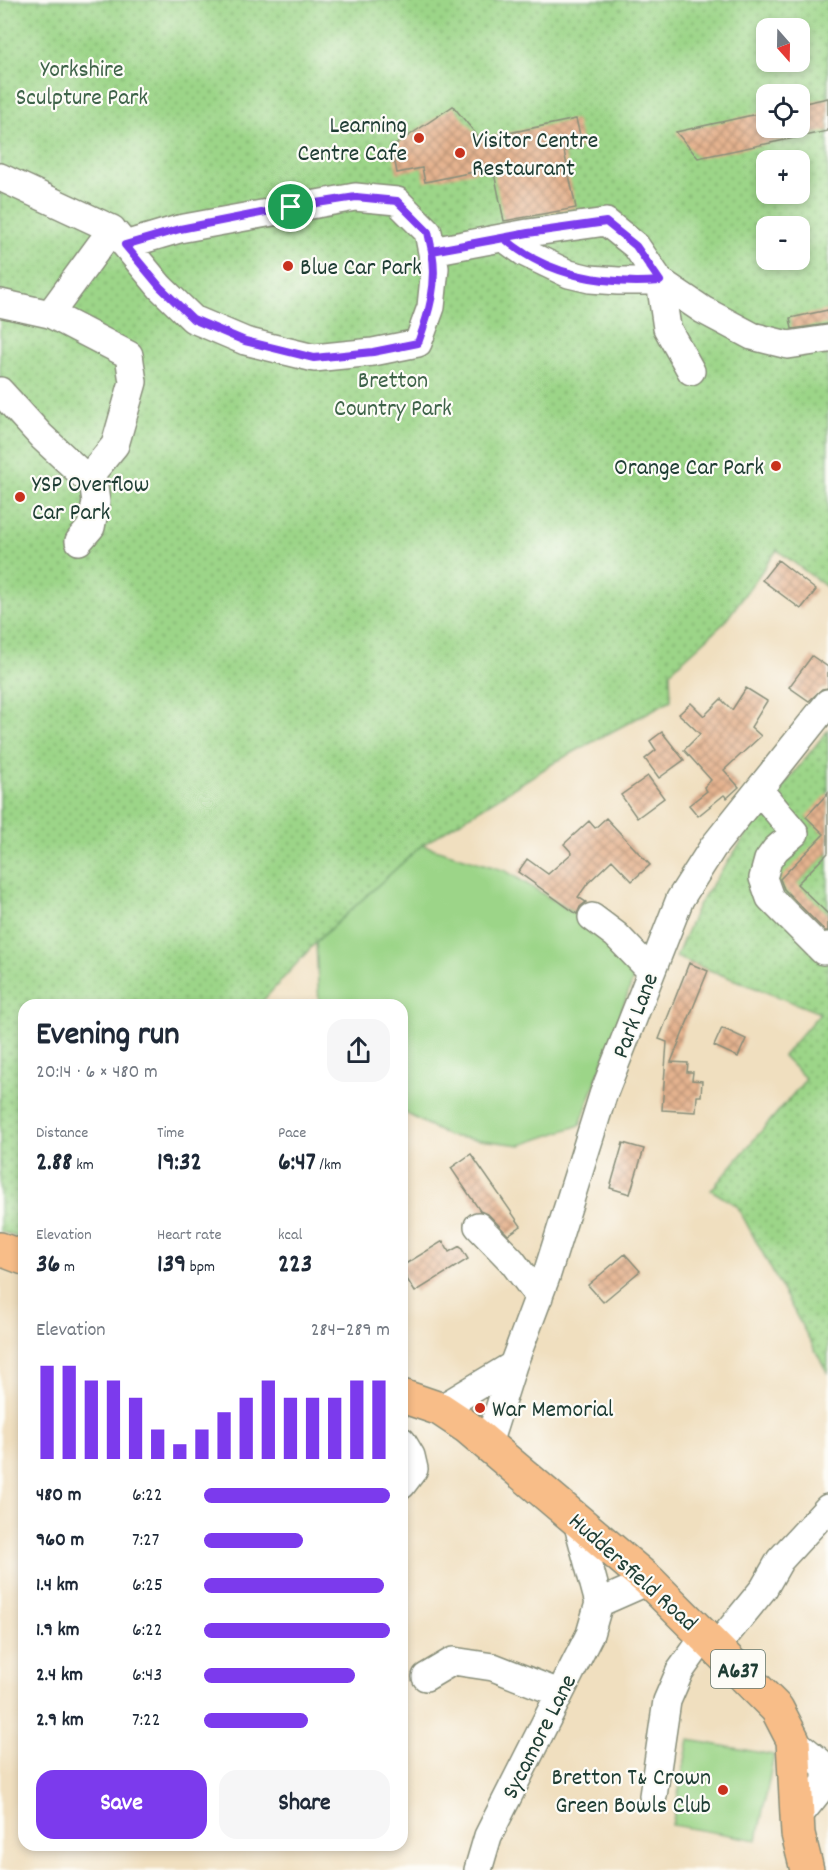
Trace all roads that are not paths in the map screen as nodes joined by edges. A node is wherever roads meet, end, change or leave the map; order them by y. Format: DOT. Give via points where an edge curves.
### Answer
graph roads {
  1 [pos="0,177"];
  2 [pos="118,237"];
  3 [pos="504,238"];
  4 [pos="432,251"];
  5 [pos="660,281"];
  6 [pos="0,303"];
  7 [pos="50,314"];
  8 [pos="828,339"];
  9 [pos="691,371"];
  10 [pos="0,390"];
  11 [pos="92,473"];
  12 [pos="79,542"];
  13 [pos="828,703"];
  14 [pos="759,790"];
  15 [pos="592,917"];
  16 [pos="828,946"];
  17 [pos="651,971"];
  18 [pos="478,1226"];
  19 [pos="0,1249"];
  20 [pos="18,1256"];
  21 [pos="539,1296"];
  22 [pos="513,1365"];
  23 [pos="408,1398"];
  24 [pos="440,1409"];
  25 [pos="488,1444"];
  26 [pos="408,1451"];
  27 [pos="408,1477"];
  28 [pos="828,1508"];
  29 [pos="576,1518"];
  30 [pos="649,1581"];
  31 [pos="599,1604"];
  32 [pos="711,1641"];
  33 [pos="426,1677"];
  34 [pos="559,1693"];
  35 [pos="653,1796"];
  36 [pos="477,1870"];
  37 [pos="807,1870"];
  1 -- 2 [label="street"];
  2 -- 4 [label="street" via="356,197 397,201 428,232"];
  2 -- 4 [label="street" via="193,319 245,341 314,358 418,343 431,307 435,268"];
  2 -- 7 [label="street"];
  3 -- 4 [label="street"];
  3 -- 5 [label="street" via="569,274"];
  3 -- 5 [label="street" via="606,222 636,246"];
  5 -- 8 [label="street" via="752,336 788,345"];
  5 -- 9 [label="street" via="667,328"];
  6 -- 7 [label="street"];
  7 -- 11 [label="street" via="129,355 133,382 115,445"];
  10 -- 11 [label="street" via="83,476"];
  11 -- 12 [label="street" via="96,502 91,527"];
  13 -- 14 [label="street, Park Lane"];
  14 -- 16 [label="street" via="795,833 768,860 763,878 770,898 823,951"];
  14 -- 17 [label="street, Park Lane" via="713,847 680,899"];
  15 -- 17 [label="street"];
  17 -- 21 [label="street, Park Lane" via="603,1095"];
  18 -- 21 [label="street"];
  19 -- 20 [label="highway"];
  21 -- 22 [label="street, Park Lane"];
  22 -- 24 [label="street"];
  22 -- 25 [label="street, Park Lane"];
  23 -- 24 [label="highway, Huddersfield Road / A637"];
  24 -- 25 [label="highway, Huddersfield Road / A637"];
  25 -- 29 [label="highway, Huddersfield Road / A637"];
  26 -- 27 [label="street" via="414,1469"];
  28 -- 32 [label="street" via="780,1560 764,1588"];
  29 -- 30 [label="highway, Huddersfield Road / A637"];
  29 -- 31 [label="street"];
  30 -- 31 [label="street"];
  30 -- 32 [label="highway, Huddersfield Road / A637"];
  31 -- 34 [label="street, Sycamore Lane" via="590,1634"];
  32 -- 35 [label="street" via="680,1671 667,1701"];
  32 -- 37 [label="highway, Huddersfield Road / A637" via="777,1709 793,1740 798,1834"];
  33 -- 34 [label="street" via="453,1661 493,1667"];
  34 -- 36 [label="street, Sycamore Lane" via="488,1836"];
}
